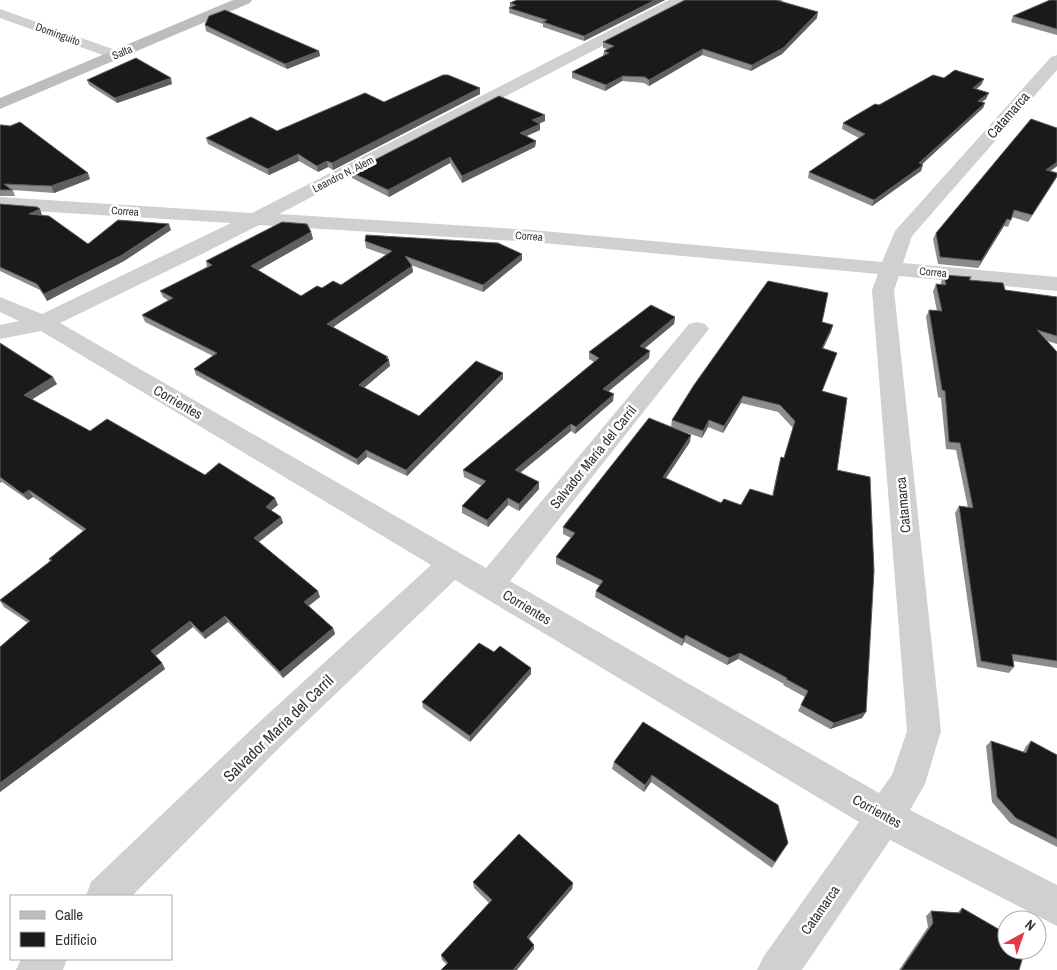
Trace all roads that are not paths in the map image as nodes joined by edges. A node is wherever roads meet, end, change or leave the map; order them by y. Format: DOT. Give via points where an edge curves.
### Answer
graph roads {
  1 [pos="245,0"];
  2 [pos="680,0"];
  3 [pos="0,13"];
  4 [pos="116,55"];
  5 [pos="1057,60"];
  6 [pos="0,104"];
  7 [pos="0,203"];
  8 [pos="255,219"];
  9 [pos="890,268"];
  10 [pos="1057,284"];
  11 [pos="0,304"];
  12 [pos="42,323"];
  13 [pos="696,329"];
  14 [pos="0,332"];
  15 [pos="453,564"];
  16 [pos="490,585"];
  17 [pos="885,817"];
  18 [pos="106,895"];
  19 [pos="1057,906"];
  20 [pos="46,960"];
  21 [pos="37,970"];
  22 [pos="778,970"];
  1 -- 4 [label="main road, Salta"];
  2 -- 8 [label="street, Leandro N. Alem"];
  3 -- 4 [label="street, Dominguito"];
  4 -- 6 [label="main road, Salta"];
  5 -- 9 [label="street, Catamarca" via="902,235"];
  7 -- 8 [label="street, Correa"];
  8 -- 9 [label="street, Correa" via="532,236"];
  8 -- 12 [label="street, Leandro N. Alem"];
  9 -- 10 [label="street, Correa"];
  9 -- 17 [label="street, Catamarca" via="883,290 924,731 907,784"];
  11 -- 12 [label="street, Corrientes"];
  12 -- 14 [label="street, Leandro N. Alem"];
  12 -- 15 [label="street, Corrientes"];
  13 -- 16 [label="street, Salvador María del Carril"];
  15 -- 16 [label="street, Corrientes"];
  15 -- 18 [label="street, Salvador María del Carril" via="268,736"];
  16 -- 17 [label="street, Corrientes"];
  17 -- 19 [label="street, Corrientes"];
  17 -- 22 [label="street, Catamarca"];
  20 -- 21 [label="street"];
}
